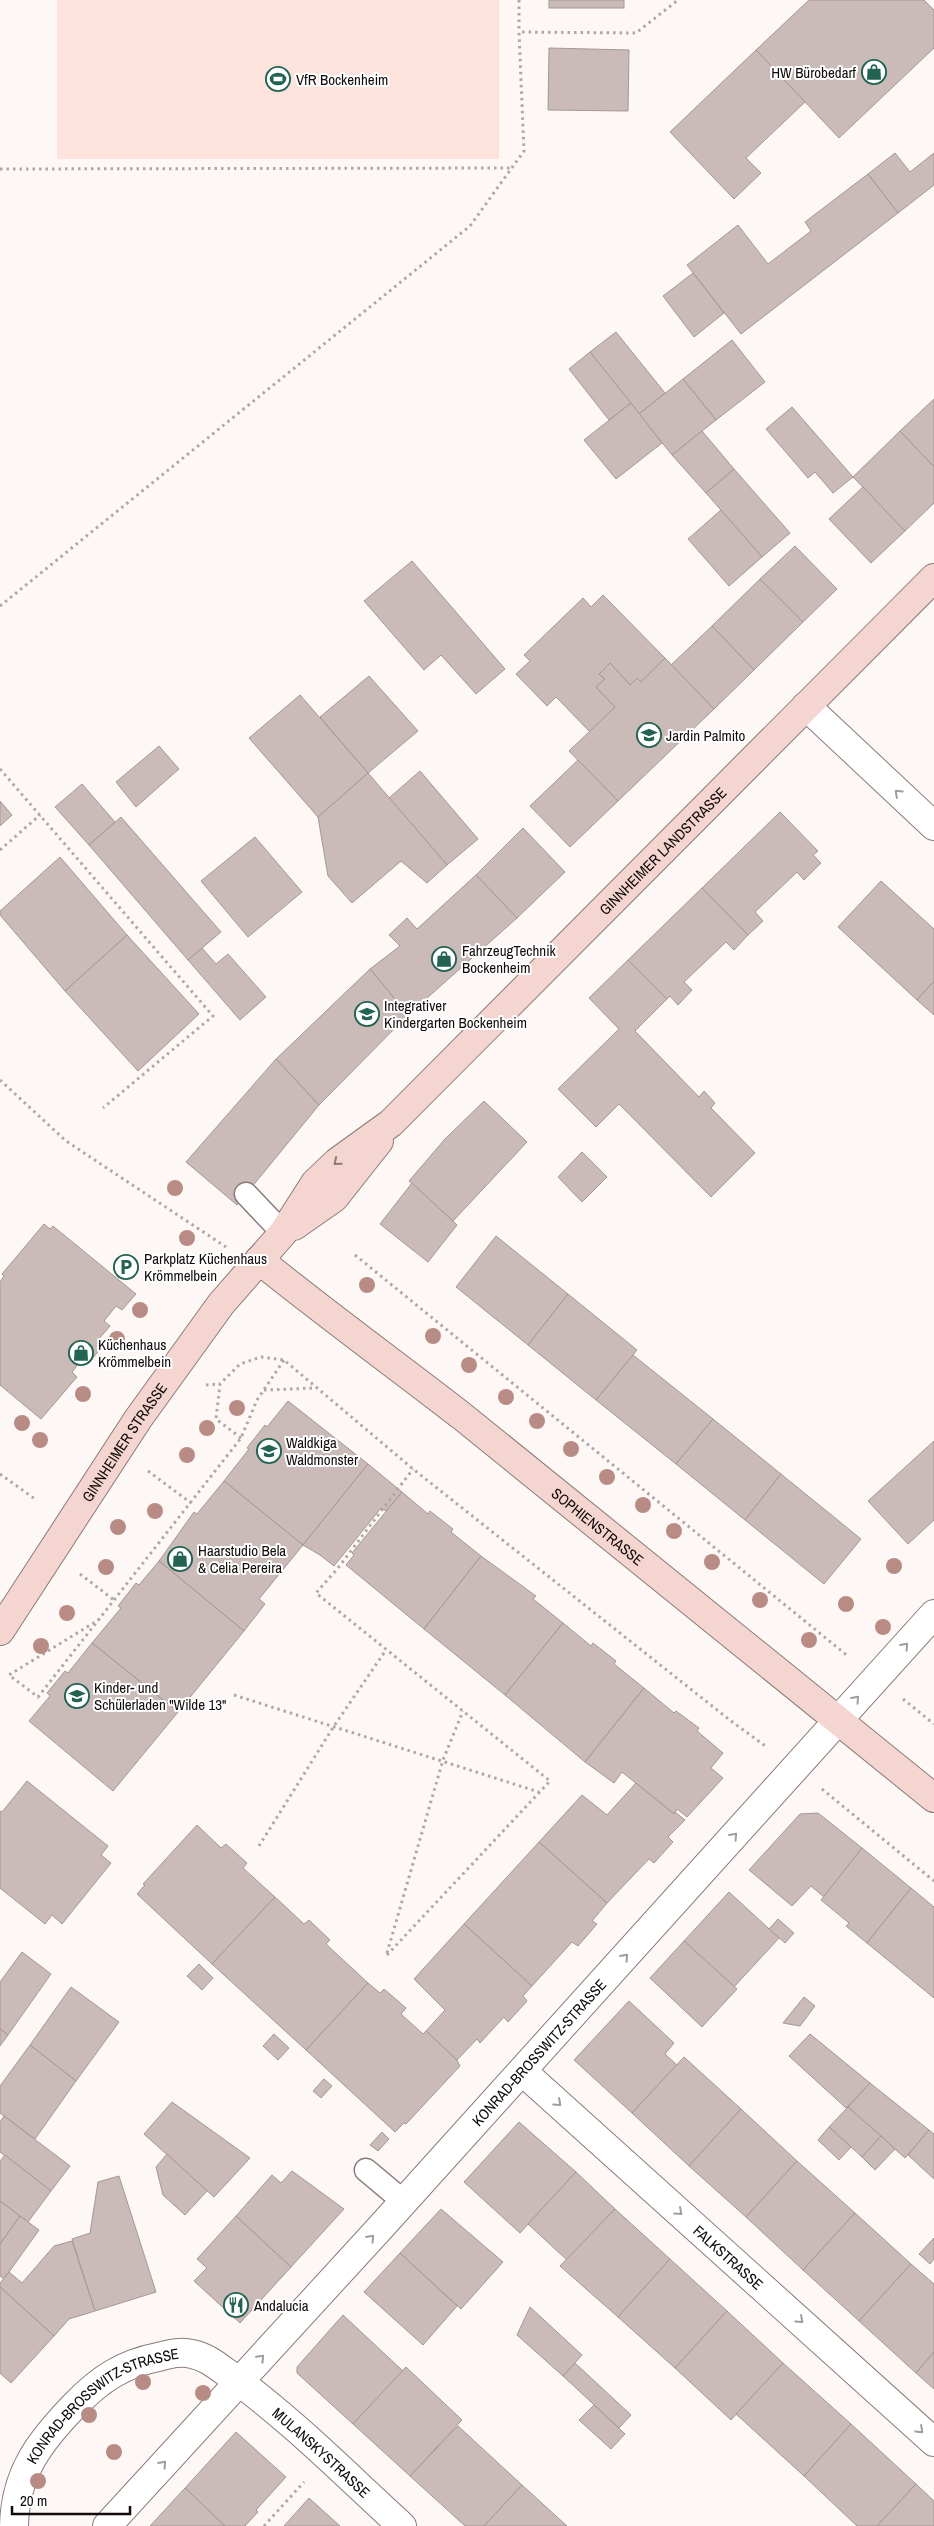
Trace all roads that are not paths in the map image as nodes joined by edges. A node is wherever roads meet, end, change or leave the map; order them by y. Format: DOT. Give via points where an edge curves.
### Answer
graph roads {
  1 [pos="934,578"];
  2 [pos="806,706"];
  3 [pos="934,826"];
  4 [pos="246,1194"];
  5 [pos="283,1233"];
  6 [pos="259,1260"];
  7 [pos="934,1614"];
  8 [pos="0,1632"];
  9 [pos="837,1720"];
  10 [pos="934,1798"];
  11 [pos="522,2071"];
  12 [pos="366,2170"];
  13 [pos="403,2201"];
  14 [pos="238,2381"];
  15 [pos="934,2442"];
  16 [pos="14,2526"];
  17 [pos="107,2526"];
  18 [pos="402,2526"];
  1 -- 2 [label="main road, GINNHEIMER LANDSTRASSE"];
  3 -- 2 [label="street, one-way"];
  2 -- 5 [label="main road, GINNHEIMER LANDSTRASSE" via="391,1123 336,1162 315,1183"];
  4 -- 5 [label="lane"];
  5 -- 6 [label="main road, GINNHEIMER LANDSTRASSE"];
  6 -- 8 [label="main road, GINNHEIMER STRASSE" via="221,1304 159,1388"];
  6 -- 9 [label="main road, SOPHIENSTRASSE" via="328,1316 464,1417"];
  9 -- 7 [label="street, KONRAD-BROSSWITZ-STRASSE, one-way"];
  9 -- 10 [label="main road, SOPHIENSTRASSE"];
  11 -- 9 [label="street, KONRAD-BROSSWITZ-STRASSE, one-way"];
  11 -- 13 [label="street, KONRAD-BROSSWITZ-STRASSE"];
  11 -- 15 [label="street, FALKSTRASSE, one-way"];
  12 -- 13 [label="lane"];
  14 -- 13 [label="street, KONRAD-BROSSWITZ-STRASSE, one-way"];
  14 -- 16 [label="street, KONRAD-BROSSWITZ-STRASSE" via="211,2361 183,2352 131,2363 113,2372 88,2392 36,2449 17,2493"];
  17 -- 14 [label="street, KONRAD-BROSSWITZ-STRASSE, one-way"];
  14 -- 18 [label="street, MULANSKYSTRASSE"];
}
